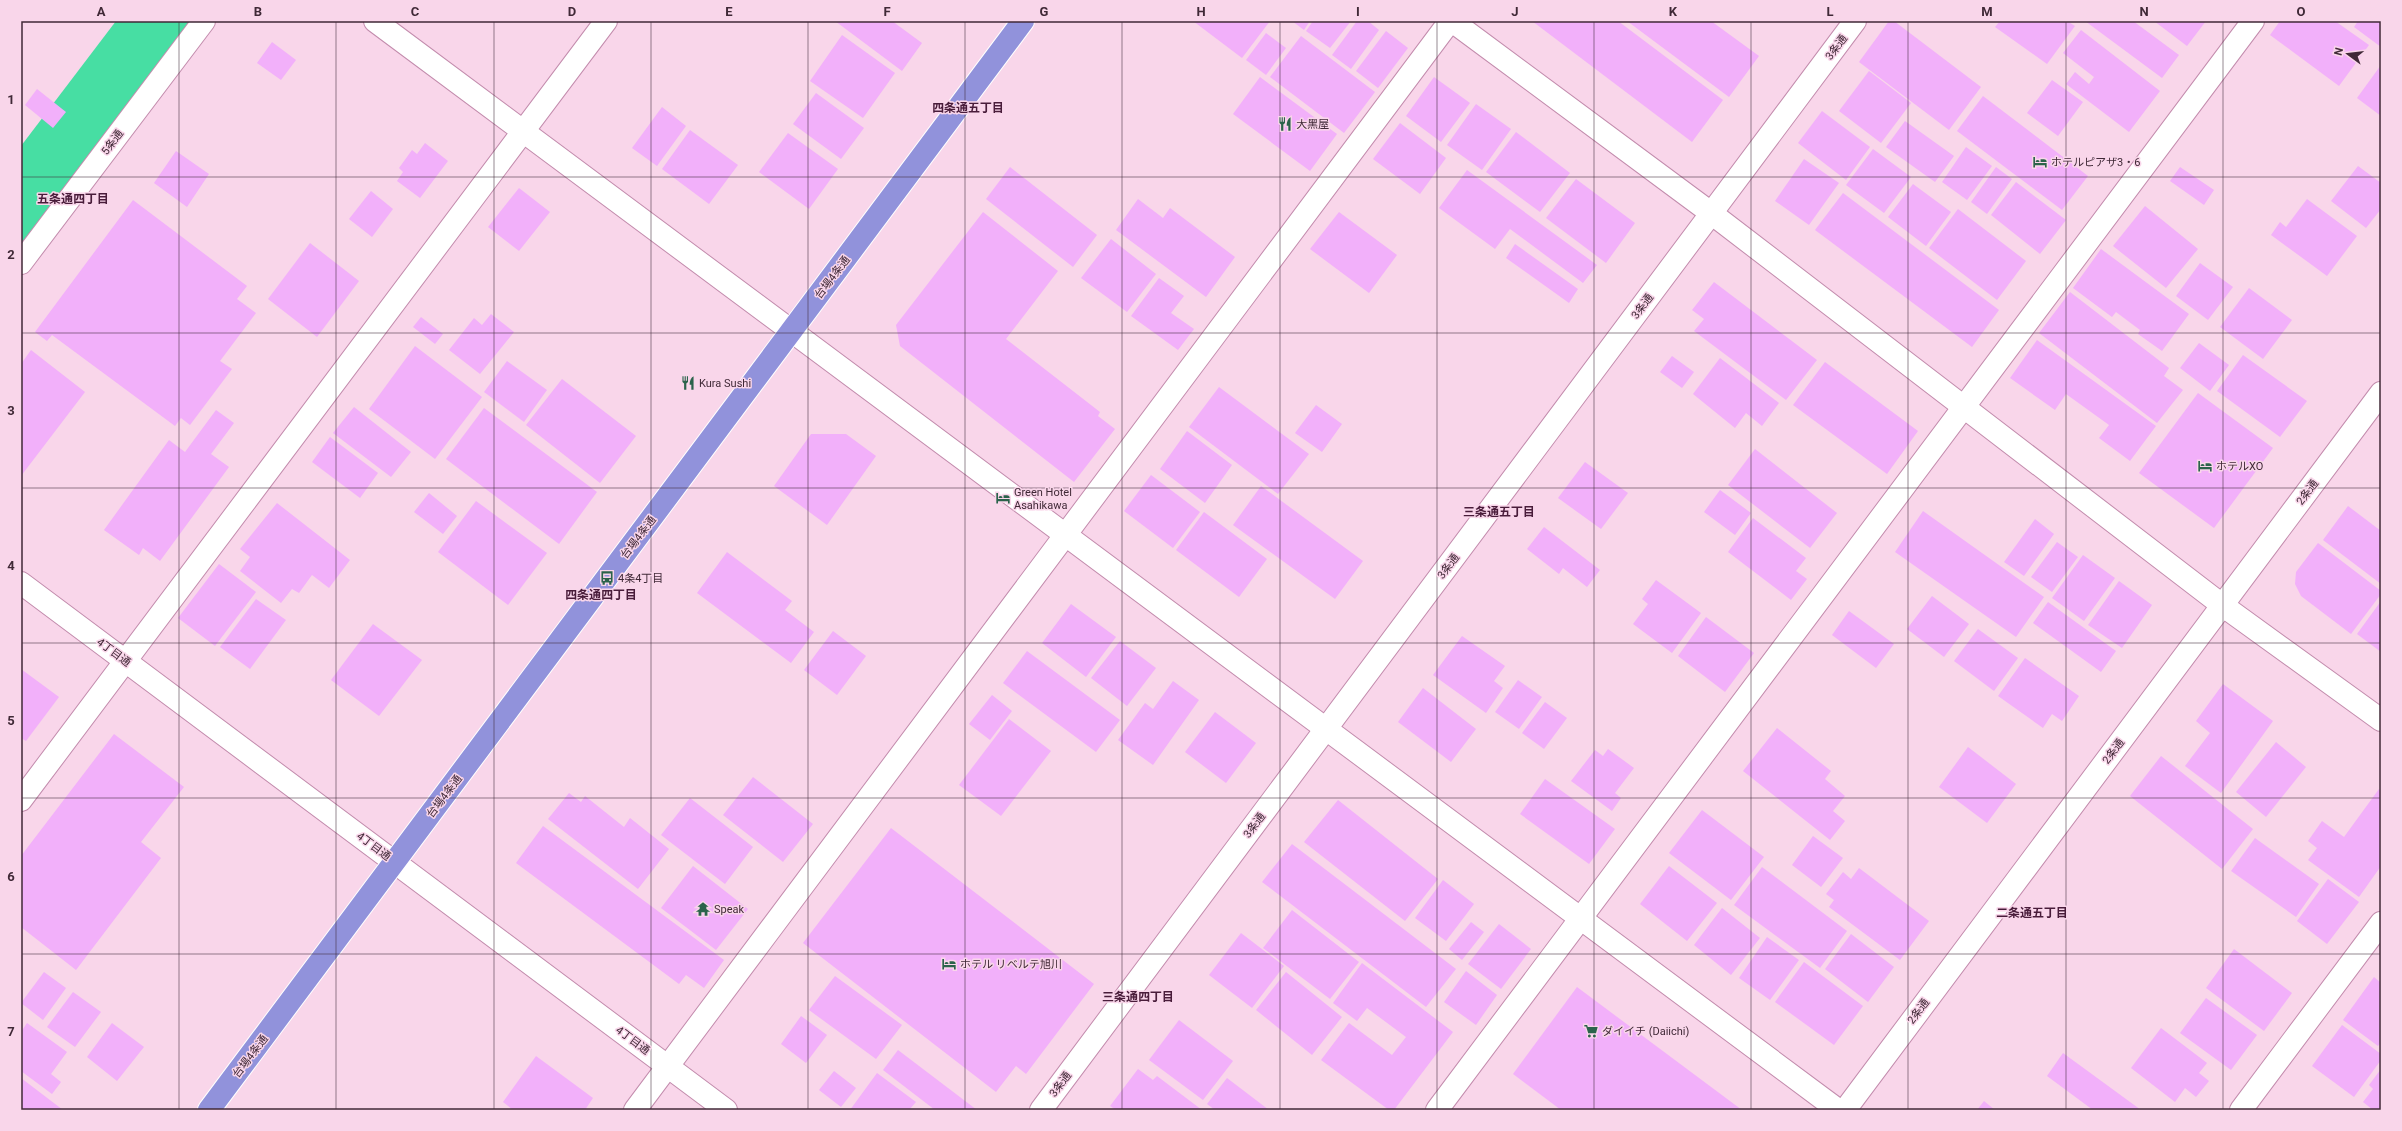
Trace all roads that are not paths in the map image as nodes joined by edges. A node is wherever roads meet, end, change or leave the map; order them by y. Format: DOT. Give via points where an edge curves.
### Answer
graph roads {
  1 [pos="204,21"];
  2 [pos="375,21"];
  3 [pos="606,21"];
  4 [pos="1023,21"];
  5 [pos="1451,21"];
  6 [pos="1855,21"];
  7 [pos="2253,21"];
  8 [pos="524,132"];
  9 [pos="1711,213"];
  10 [pos="21,263"];
  11 [pos="791,331"];
  12 [pos="2381,393"];
  13 [pos="1963,407"];
  14 [pos="1065,534"];
  15 [pos="21,583"];
  16 [pos="2222,605"];
  17 [pos="125,660"];
  18 [pos="2381,720"];
  19 [pos="1326,729"];
  20 [pos="21,800"];
  21 [pos="394,862"];
  22 [pos="1580,918"];
  23 [pos="2381,923"];
  24 [pos="668,1066"];
  25 [pos="210,1110"];
  26 [pos="635,1110"];
  27 [pos="726,1110"];
  28 [pos="1041,1110"];
  29 [pos="1437,1110"];
  30 [pos="1838,1110"];
  31 [pos="1844,1110"];
  32 [pos="2241,1110"];
  1 -- 10 [label="street, 5条通"];
  2 -- 8 [label="street"];
  3 -- 8 [label="street"];
  4 -- 11 [label="highway, 台場4条通"];
  5 -- 9 [label="street"];
  5 -- 14 [label="street"];
  6 -- 9 [label="street, 3条通"];
  7 -- 13 [label="street"];
  8 -- 11 [label="street"];
  8 -- 17 [label="street"];
  9 -- 13 [label="street"];
  9 -- 19 [label="street, 3条通"];
  11 -- 14 [label="street"];
  11 -- 21 [label="highway, 台場4条通"];
  12 -- 16 [label="street, 2条通"];
  13 -- 16 [label="street"];
  13 -- 22 [label="street"];
  14 -- 19 [label="street"];
  14 -- 24 [label="street"];
  15 -- 17 [label="street, 4丁目通"];
  16 -- 18 [label="street"];
  16 -- 31 [label="street, 2条通"];
  17 -- 20 [label="street"];
  17 -- 21 [label="street, 4丁目通"];
  19 -- 22 [label="street"];
  19 -- 28 [label="street, 3条通"];
  21 -- 24 [label="street, 4丁目通"];
  21 -- 25 [label="highway, 台場4条通"];
  22 -- 29 [label="street"];
  22 -- 30 [label="street"];
  23 -- 32 [label="street"];
  24 -- 26 [label="street"];
  24 -- 27 [label="street, 4丁目通"];
}
